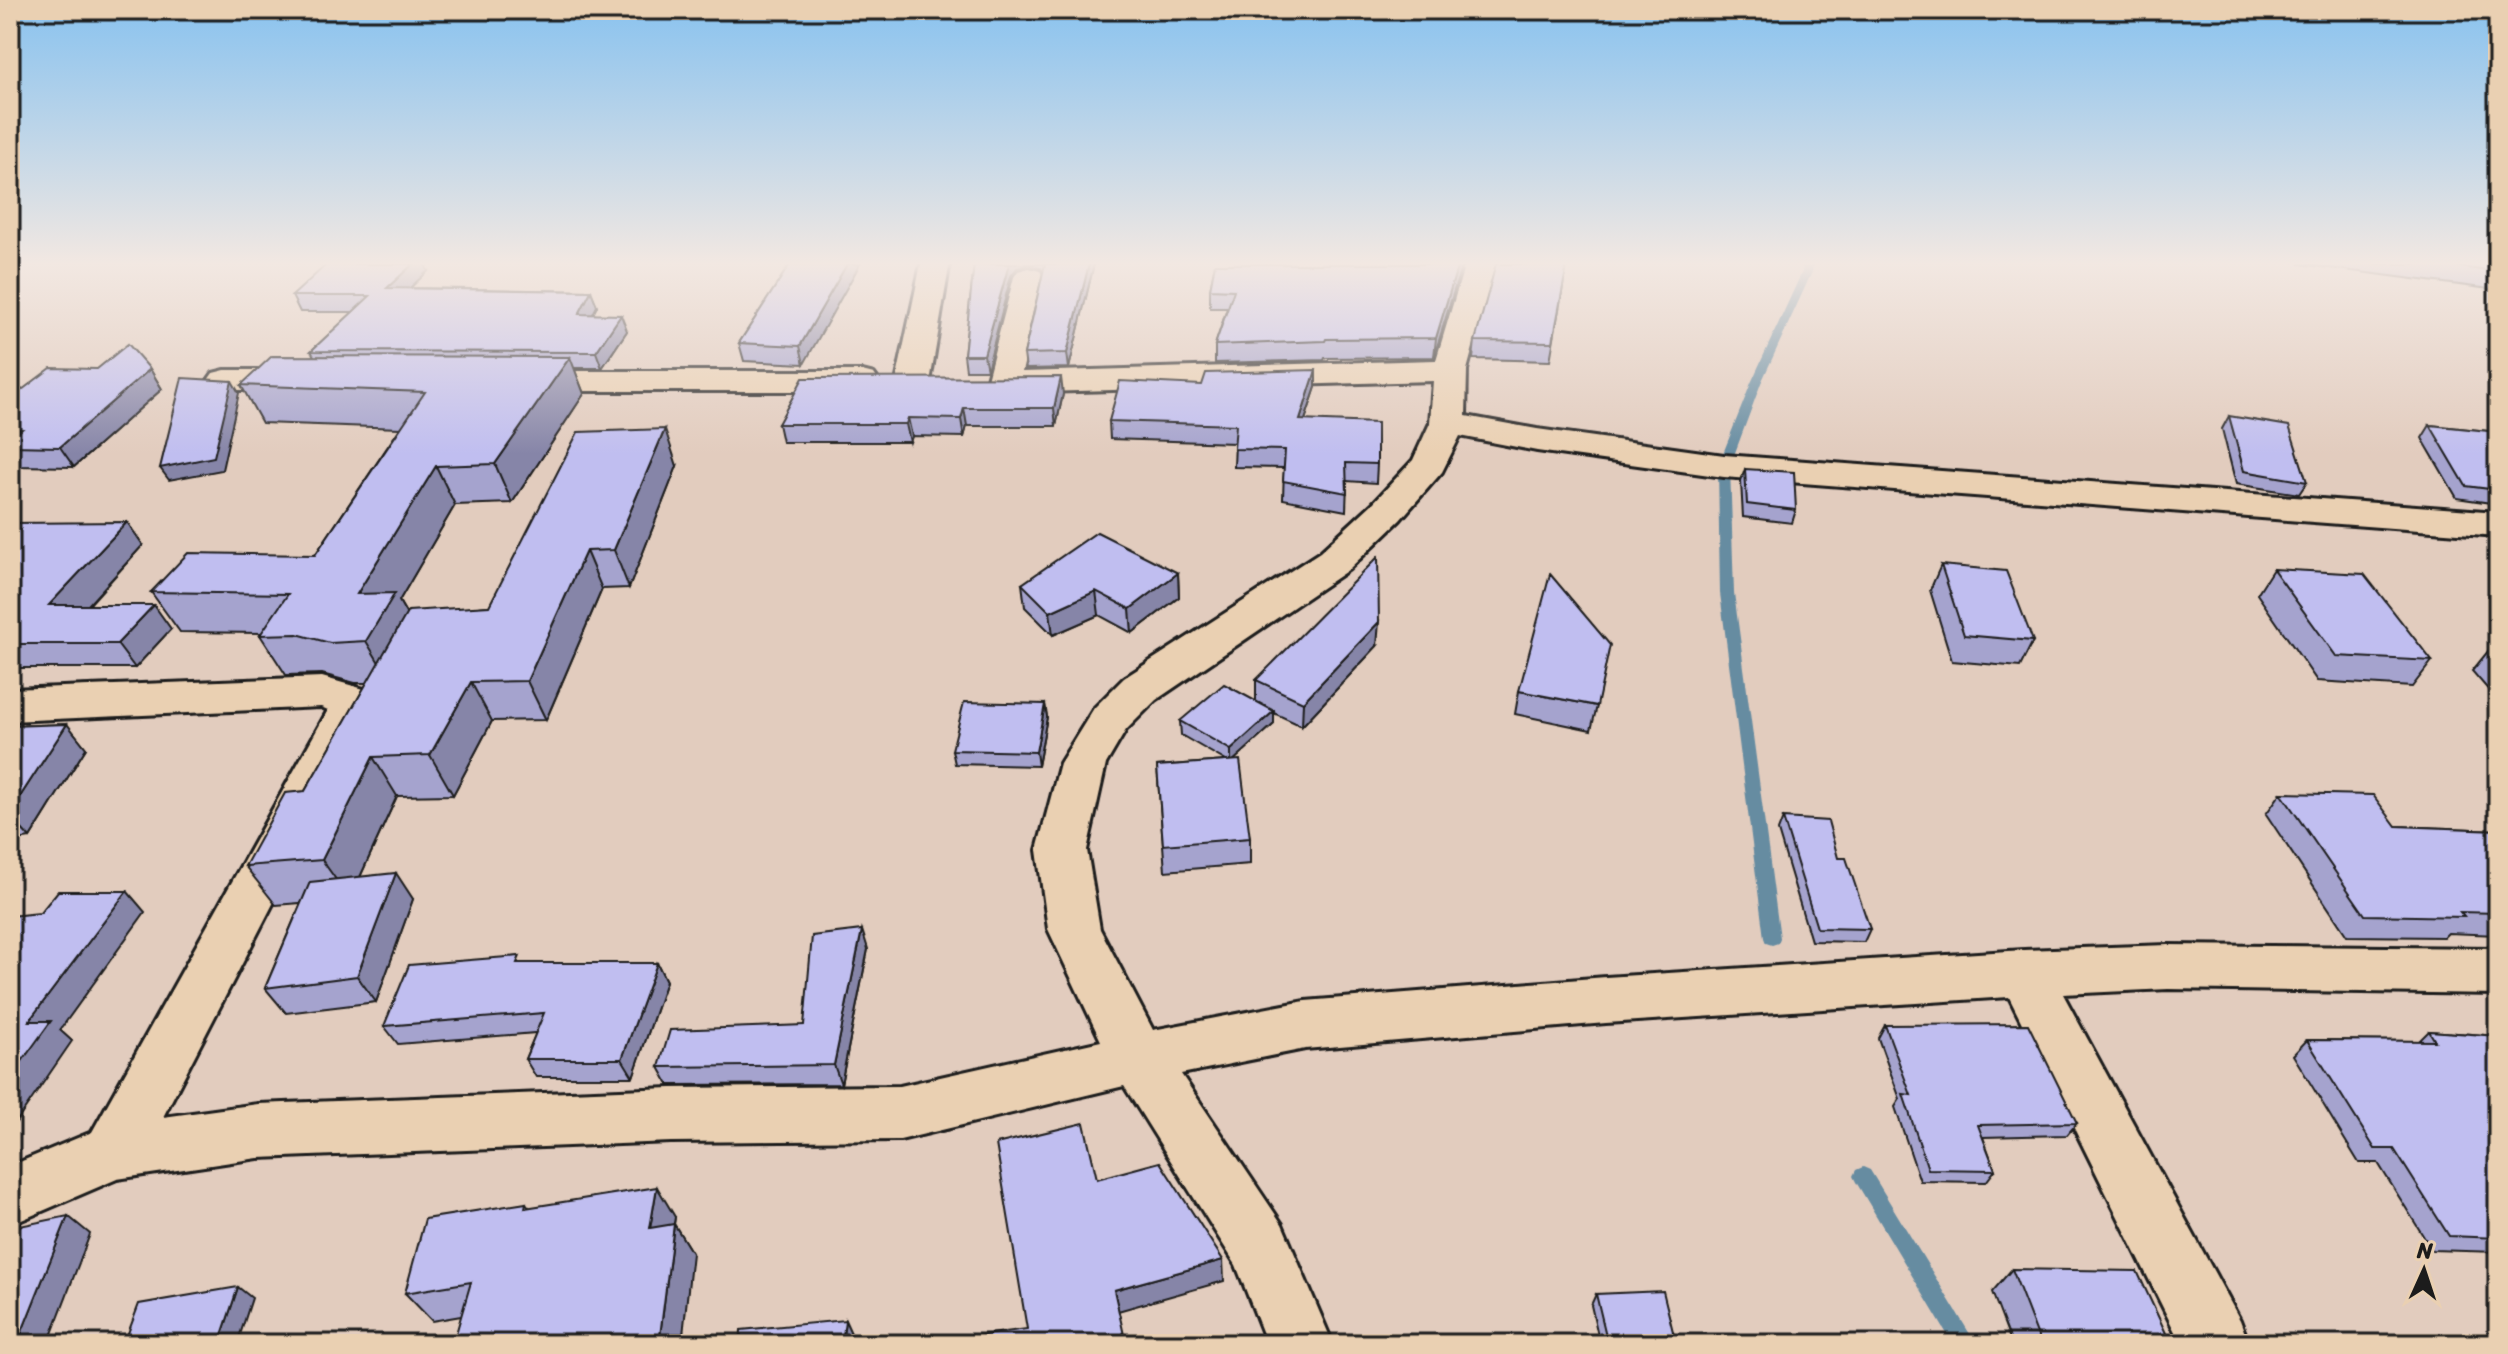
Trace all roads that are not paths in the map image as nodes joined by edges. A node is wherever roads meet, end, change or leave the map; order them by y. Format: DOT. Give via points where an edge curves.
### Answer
graph roads {
  1 [pos="947,327"];
  2 [pos="995,327"];
  3 [pos="1462,327"];
  4 [pos="1450,370"];
  5 [pos="225,380"];
  6 [pos="334,380"];
  7 [pos="491,381"];
  8 [pos="958,382"];
  9 [pos="1448,423"];
  10 [pos="2498,524"];
  11 [pos="10,705"];
  12 [pos="2498,971"];
  13 [pos="2024,973"];
  14 [pos="1138,1058"];
  15 [pos="113,1152"];
  16 [pos="10,1196"];
  17 [pos="1300,1344"];
  18 [pos="2216,1344"];
  1 -- 8 [label="street"];
  2 -- 8 [label="street"];
  3 -- 4 [label="street"];
  4 -- 8 [label="street"];
  4 -- 9 [label="street"];
  5 -- 6 [label="street"];
  7 -- 8 [label="street"];
  9 -- 10 [label="street" via="1724,466"];
  9 -- 14 [label="street" via="1429,464 1344,552 1140,689 1110,719 1083,763 1062,850 1074,929"];
  11 -- 15 [label="street" via="322,692 355,702"];
  12 -- 13 [label="street" via="2168,967"];
  13 -- 14 [label="street" via="1305,1025"];
  13 -- 18 [label="street"];
  14 -- 15 [label="street" via="900,1113 671,1115 258,1131"];
  14 -- 17 [label="street" via="1260,1246"];
  15 -- 16 [label="street"];
}
